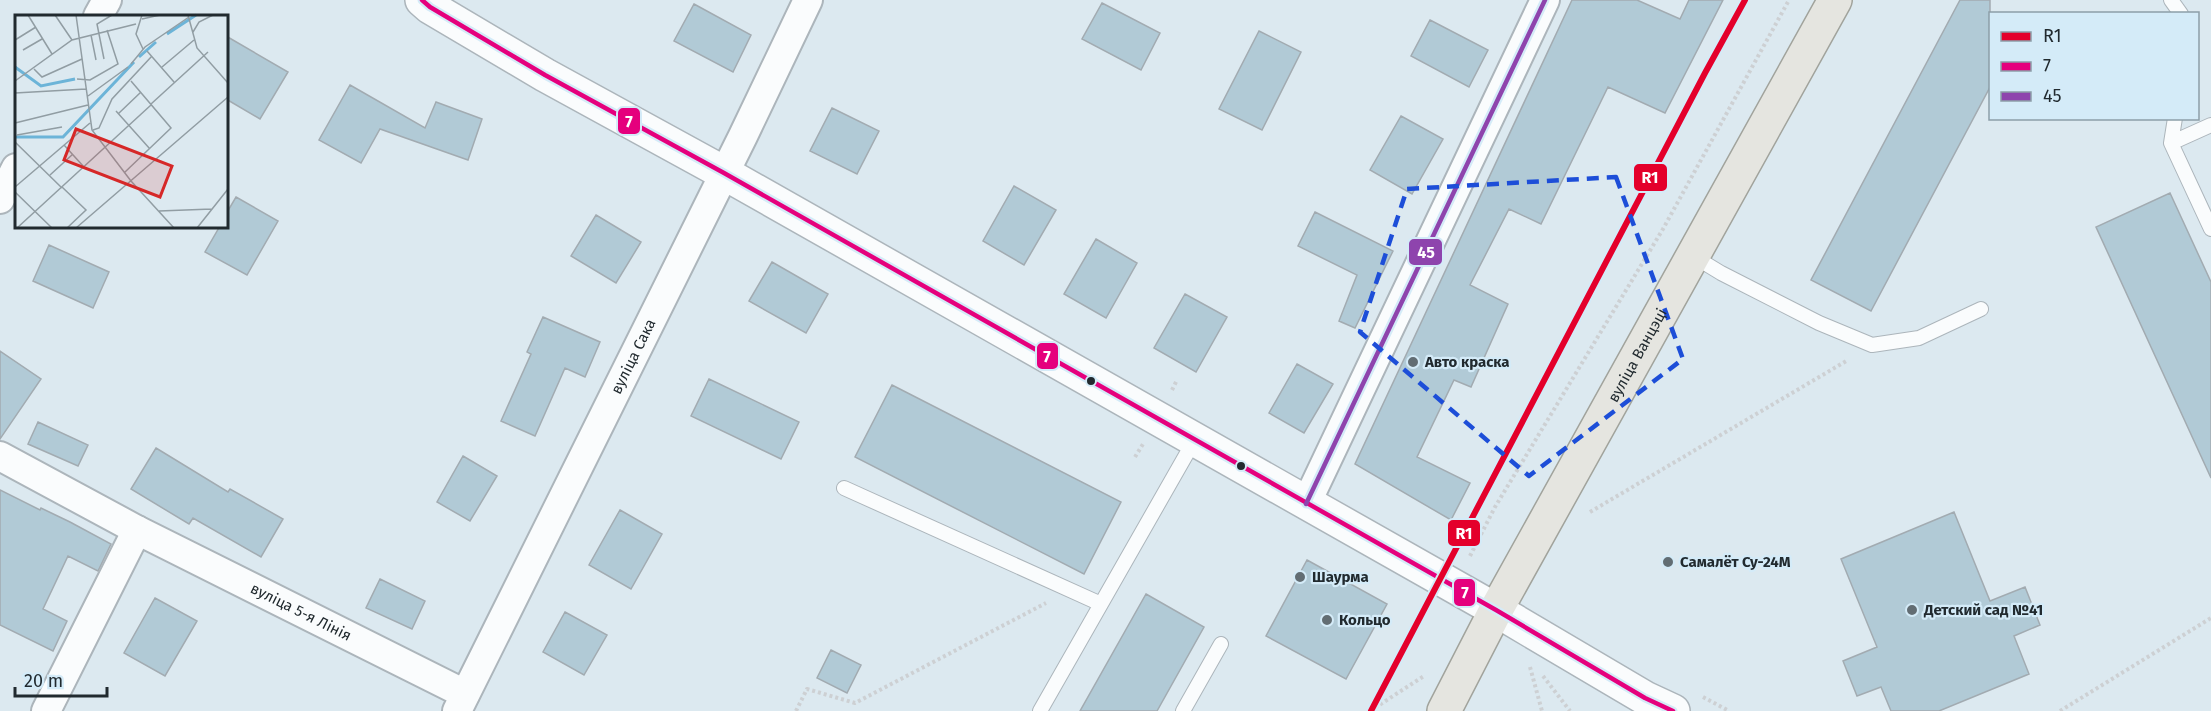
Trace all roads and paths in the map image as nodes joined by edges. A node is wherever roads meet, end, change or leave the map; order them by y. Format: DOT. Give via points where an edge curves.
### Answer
graph roads {
  1 [pos="107,0"];
  2 [pos="422,0"];
  3 [pos="808,0"];
  4 [pos="1545,0"];
  5 [pos="1789,0"];
  6 [pos="1835,0"];
  7 [pos="99,15"];
  8 [pos="2175,120"];
  9 [pos="2211,125"];
  10 [pos="2171,143"];
  11 [pos="15,170"];
  12 [pos="724,173"];
  13 [pos="0,199"];
  14 [pos="2211,229"];
  15 [pos="1693,256"];
  16 [pos="1981,309"];
  17 [pos="1872,345"];
  18 [pos="1194,441"];
  19 [pos="0,456"];
  20 [pos="844,488"];
  21 [pos="1306,504"];
  22 [pos="1590,512"];
  23 [pos="137,530"];
  24 [pos="1470,556"];
  25 [pos="1071,590"];
  26 [pos="1101,604"];
  27 [pos="1496,610"];
  28 [pos="2211,618"];
  29 [pos="1221,644"];
  30 [pos="1530,666"];
  31 [pos="1541,674"];
  32 [pos="1427,675"];
  33 [pos="461,702"];
  34 [pos="1652,706"];
  35 [pos="46,711"];
  36 [pos="796,711"];
  37 [pos="1040,711"];
  38 [pos="1183,711"];
  39 [pos="1370,711"];
  40 [pos="1444,711"];
  41 [pos="1542,711"];
  42 [pos="1570,711"];
  43 [pos="2060,711"];
  1 -- 7 [label="street"];
  2 -- 12 [label="main road" via="545,75"];
  3 -- 12 [label="street, вуліца Сака"];
  4 -- 21 [label="street"];
  5 -- 24 [label="path" via="1663,229 1495,507"];
  6 -- 15 [label="main road, вуліца Ванцэці"];
  8 -- 10 [label="lane"];
  9 -- 10 [label="lane"];
  10 -- 14 [label="lane"];
  11 -- 13 [label="street"];
  12 -- 18 [label="main road"];
  12 -- 33 [label="street, вуліца Сака"];
  15 -- 17 [label="lane" via="1819,323"];
  15 -- 27 [label="main road, вуліца Ванцэці"];
  16 -- 17 [label="lane" via="1920,338"];
  17 -- 22 [label="path"];
  18 -- 21 [label="main road"];
  18 -- 26 [label="lane"];
  19 -- 23 [label="street, вуліца 5-я Лінія"];
  20 -- 25 [label="lane"];
  21 -- 27 [label="main road"];
  23 -- 33 [label="street, вуліца 5-я Лінія"];
  23 -- 35 [label="street"];
  25 -- 26 [label="lane"];
  25 -- 36 [label="path" via="855,704 807,690"];
  26 -- 37 [label="lane"];
  27 -- 34 [label="main road"];
  27 -- 40 [label="main road, вуліца Ванцэці"];
  28 -- 43 [label="path"];
  29 -- 38 [label="lane"];
  30 -- 41 [label="path"];
  31 -- 42 [label="path"];
  32 -- 39 [label="path"];
}
